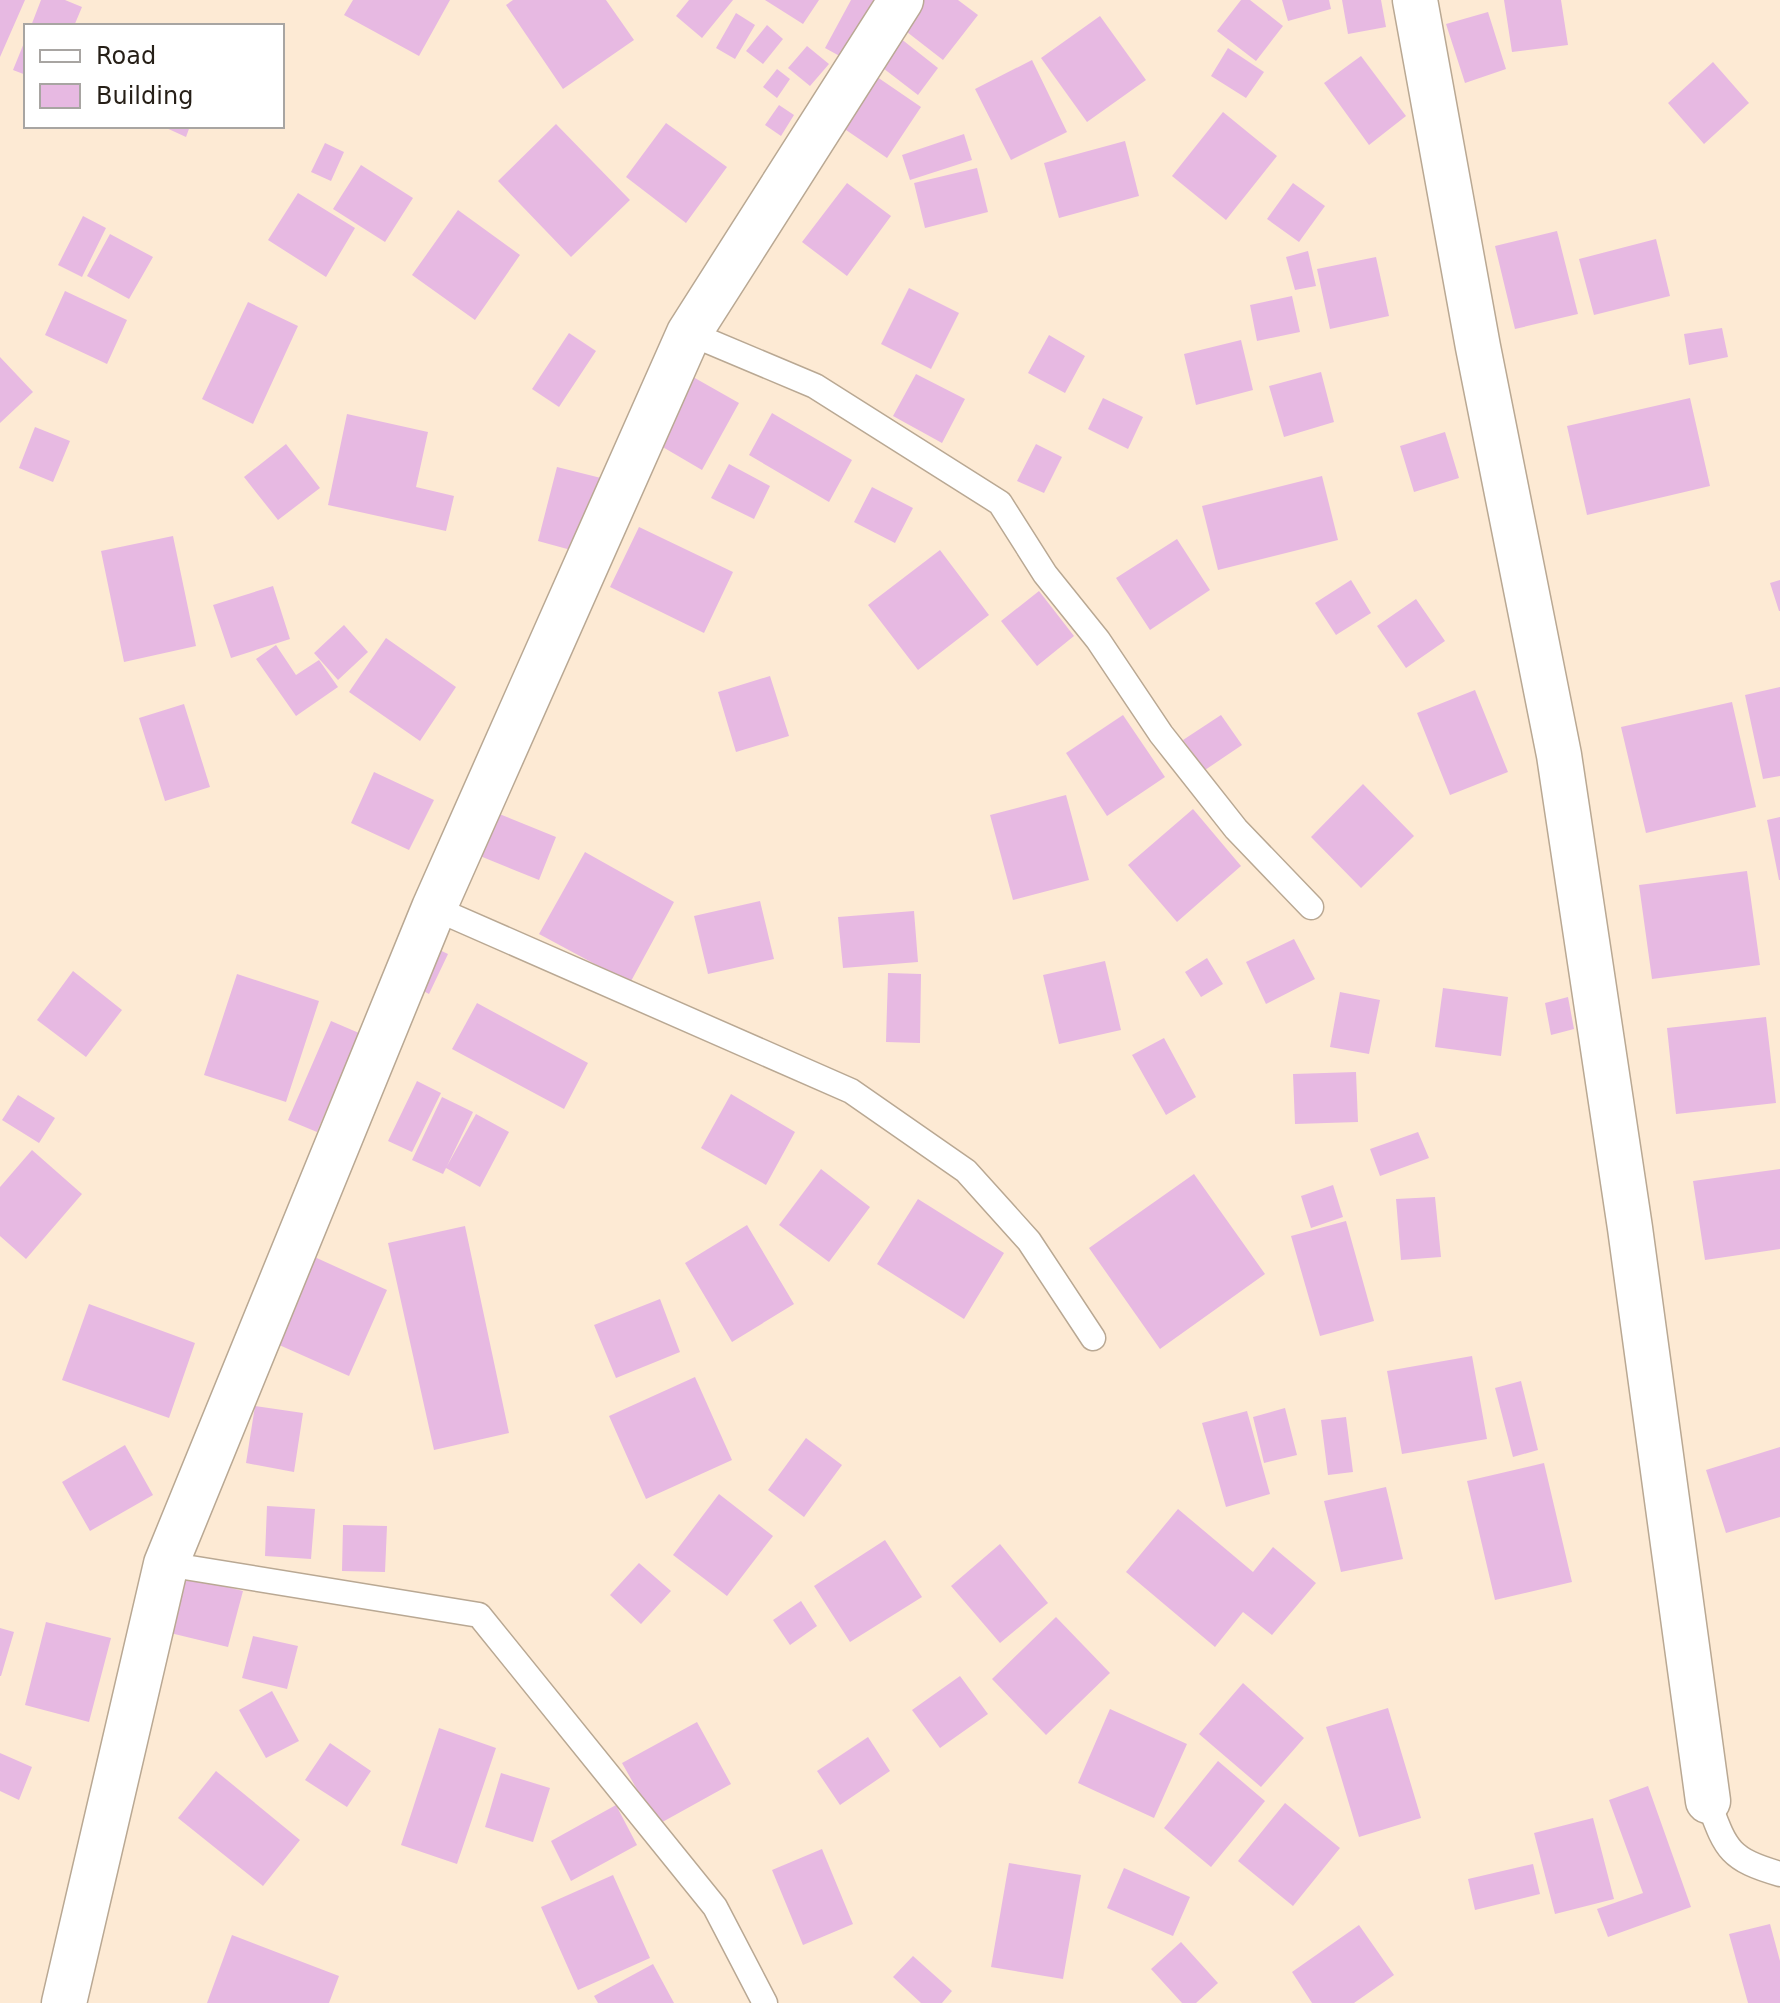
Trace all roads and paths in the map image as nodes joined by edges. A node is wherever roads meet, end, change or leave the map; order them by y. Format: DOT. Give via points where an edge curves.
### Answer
graph roads {
  1 [pos="901,0"];
  2 [pos="1415,0"];
  3 [pos="689,333"];
  4 [pos="1311,907"];
  5 [pos="434,908"];
  6 [pos="1093,1338"];
  7 [pos="166,1564"];
  8 [pos="1708,1801"];
  9 [pos="1780,1874"];
  10 [pos="64,2003"];
  11 [pos="765,2003"];
  1 -- 3 [label="street"];
  2 -- 8 [label="street" via="1559,755"];
  3 -- 4 [label="lane" via="815,386 1000,503 1161,734 1236,829"];
  3 -- 5 [label="street"];
  5 -- 6 [label="lane" via="851,1091 966,1171 1029,1241"];
  5 -- 7 [label="street"];
  7 -- 10 [label="street"];
  7 -- 11 [label="lane" via="479,1615 715,1907"];
  8 -- 9 [label="lane" via="1725,1845 1751,1866"];
}
